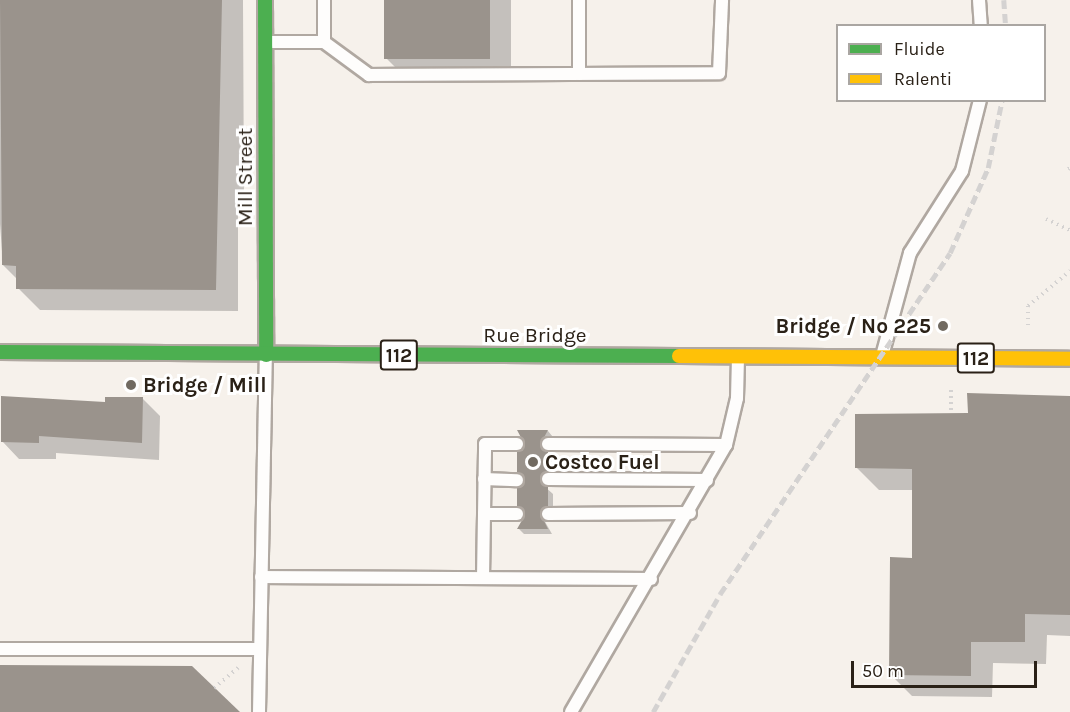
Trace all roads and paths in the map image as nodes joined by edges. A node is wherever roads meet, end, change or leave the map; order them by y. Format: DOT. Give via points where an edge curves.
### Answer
graph roads {
  1 [pos="265,0"];
  2 [pos="324,0"];
  3 [pos="579,0"];
  4 [pos="722,0"];
  5 [pos="979,0"];
  6 [pos="981,24"];
  7 [pos="265,42"];
  8 [pos="324,42"];
  9 [pos="579,74"];
  10 [pos="979,102"];
  11 [pos="1046,219"];
  12 [pos="1070,230"];
  13 [pos="1070,271"];
  14 [pos="1028,325"];
  15 [pos="0,352"];
  16 [pos="266,355"];
  17 [pos="738,357"];
  18 [pos="881,358"];
  19 [pos="1070,359"];
  20 [pos="951,390"];
  21 [pos="951,413"];
  22 [pos="517,444"];
  23 [pos="549,444"];
  24 [pos="726,445"];
  25 [pos="484,479"];
  26 [pos="548,479"];
  27 [pos="517,480"];
  28 [pos="707,480"];
  29 [pos="690,513"];
  30 [pos="484,514"];
  31 [pos="517,514"];
  32 [pos="548,514"];
  33 [pos="261,577"];
  34 [pos="483,578"];
  35 [pos="651,579"];
  36 [pos="0,649"];
  37 [pos="260,649"];
  38 [pos="229,677"];
  39 [pos="214,688"];
  40 [pos="259,712"];
  41 [pos="571,712"];
  1 -- 7 [label="main road, Mill Street"];
  2 -- 8 [label="lane"];
  3 -- 9 [label="lane"];
  4 -- 9 [label="lane" via="719,73"];
  5 -- 6 [label="lane"];
  7 -- 8 [label="lane"];
  7 -- 16 [label="main road, Mill Street"];
  8 -- 9 [label="lane" via="369,75"];
  10 -- 18 [label="lane" via="962,171 910,253"];
  11 -- 12 [label="path"];
  13 -- 14 [label="path" via="1028,306"];
  15 -- 16 [label="main road, Rue Bridge / 112"];
  16 -- 17 [label="main road, Rue Bridge / 112"];
  16 -- 33 [label="lane"];
  17 -- 18 [label="main road, Rue Bridge / 112"];
  17 -- 24 [label="lane" via="737,398"];
  18 -- 19 [label="main road, Rue Bridge / 112"];
  20 -- 21 [label="path"];
  22 -- 25 [label="lane" via="485,444"];
  23 -- 24 [label="lane"];
  24 -- 28 [label="lane"];
  25 -- 27 [label="lane"];
  25 -- 30 [label="lane"];
  26 -- 28 [label="lane"];
  28 -- 29 [label="lane"];
  29 -- 32 [label="lane"];
  29 -- 35 [label="lane"];
  30 -- 31 [label="lane"];
  30 -- 34 [label="lane"];
  33 -- 34 [label="lane"];
  33 -- 37 [label="lane"];
  34 -- 35 [label="lane"];
  35 -- 41 [label="lane"];
  36 -- 37 [label="lane"];
  37 -- 40 [label="lane"];
  38 -- 39 [label="path"];
}
